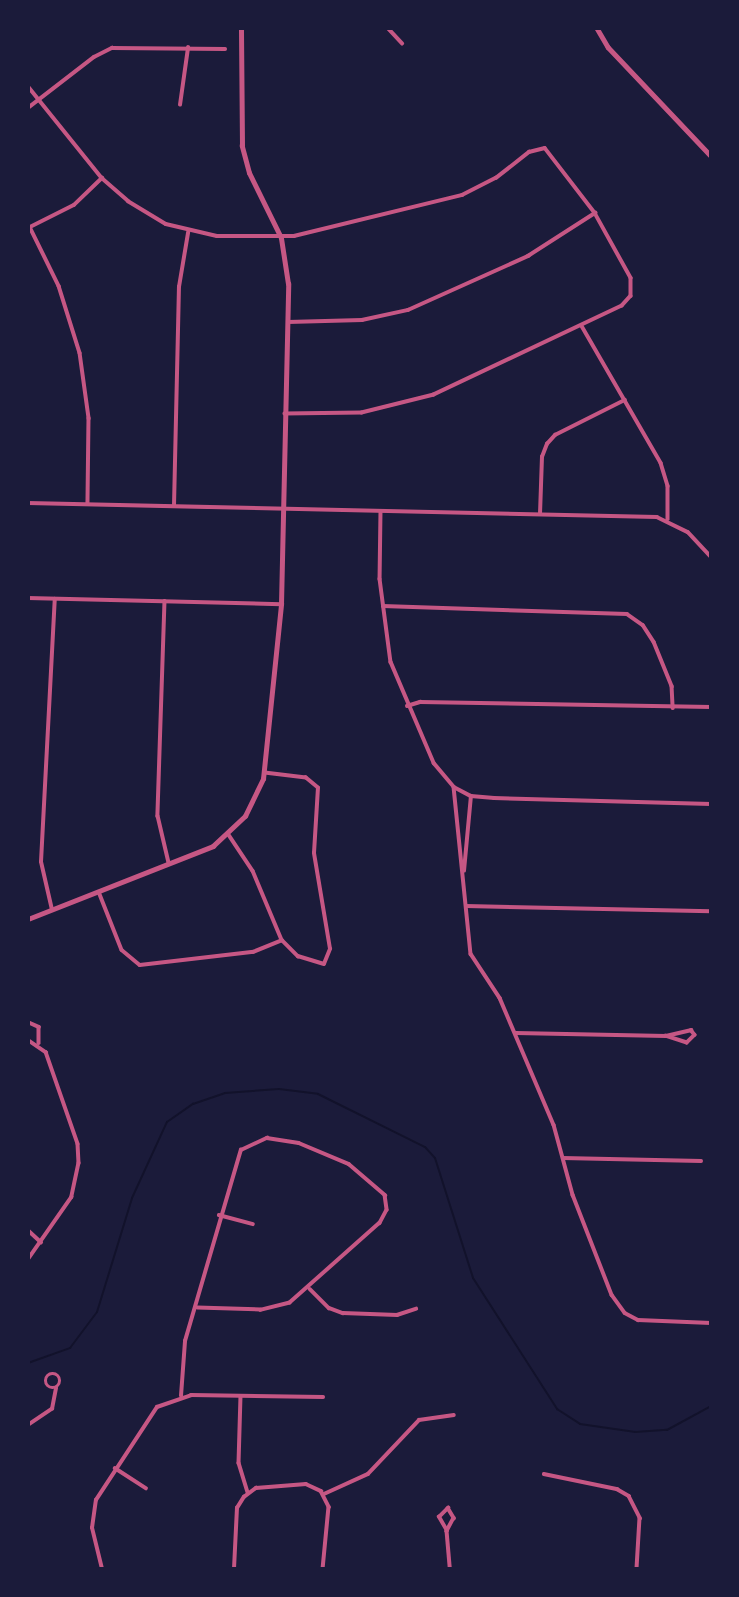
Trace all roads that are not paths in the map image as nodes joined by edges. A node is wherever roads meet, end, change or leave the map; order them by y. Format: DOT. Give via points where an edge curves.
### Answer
graph roads {
  1 [pos="241,28"];
  2 [pos="388,28"];
  3 [pos="597,28"];
  4 [pos="402,43"];
  5 [pos="188,48"];
  6 [pos="225,49"];
  7 [pos="28,86"];
  8 [pos="39,100"];
  9 [pos="180,105"];
  10 [pos="28,108"];
  11 [pos="711,156"];
  12 [pos="102,178"];
  13 [pos="595,213"];
  14 [pos="29,227"];
  15 [pos="189,232"];
  16 [pos="281,238"];
  17 [pos="288,322"];
  18 [pos="582,326"];
  19 [pos="625,400"];
  20 [pos="285,414"];
  21 [pos="28,503"];
  22 [pos="88,504"];
  23 [pos="174,506"];
  24 [pos="283,508"];
  25 [pos="380,511"];
  26 [pos="540,514"];
  27 [pos="668,519"];
  28 [pos="711,557"];
  29 [pos="28,598"];
  30 [pos="55,598"];
  31 [pos="164,601"];
  32 [pos="281,604"];
  33 [pos="383,607"];
  34 [pos="407,706"];
  35 [pos="711,707"];
  36 [pos="673,708"];
  37 [pos="265,773"];
  38 [pos="454,787"];
  39 [pos="471,796"];
  40 [pos="711,804"];
  41 [pos="229,835"];
  42 [pos="169,864"];
  43 [pos="464,872"];
  44 [pos="99,892"];
  45 [pos="466,906"];
  46 [pos="52,910"];
  47 [pos="711,911"];
  48 [pos="28,919"];
  49 [pos="282,940"];
  50 [pos="28,1022"];
  51 [pos="516,1033"];
  52 [pos="666,1036"];
  53 [pos="28,1040"];
  54 [pos="38,1043"];
  55 [pos="563,1158"];
  56 [pos="701,1161"];
  57 [pos="219,1215"];
  58 [pos="253,1224"];
  59 [pos="28,1230"];
  60 [pos="41,1242"];
  61 [pos="28,1261"];
  62 [pos="310,1289"];
  63 [pos="198,1308"];
  64 [pos="416,1309"];
  65 [pos="711,1323"];
  66 [pos="56,1388"];
  67 [pos="181,1396"];
  68 [pos="241,1396"];
  69 [pos="323,1397"];
  70 [pos="454,1415"];
  71 [pos="28,1425"];
  72 [pos="115,1468"];
  73 [pos="544,1474"];
  74 [pos="146,1488"];
  75 [pos="248,1492"];
  76 [pos="324,1494"];
  77 [pos="447,1531"];
  78 [pos="102,1569"];
  79 [pos="234,1569"];
  80 [pos="323,1569"];
  81 [pos="450,1569"];
  82 [pos="637,1569"];
  1 -- 16 [label="street" via="244,155"];
  2 -- 4 [label="street"];
  3 -- 11 [label="street" via="608,47"];
  5 -- 6 [label="street"];
  5 -- 8 [label="street" via="103,51"];
  5 -- 9 [label="street"];
  7 -- 8 [label="street"];
  8 -- 10 [label="street"];
  8 -- 12 [label="street"];
  12 -- 14 [label="street" via="74,205"];
  12 -- 15 [label="street" via="143,212"];
  13 -- 16 [label="street" via="552,153 540,148 462,195"];
  13 -- 17 [label="street" via="528,256 408,310 352,321"];
  13 -- 18 [label="street" via="631,278 632,289 622,306"];
  14 -- 22 [label="street" via="59,286 80,353 89,418"];
  15 -- 16 [label="street"];
  15 -- 23 [label="street" via="179,288"];
  16 -- 17 [label="street"];
  17 -- 20 [label="street"];
  18 -- 19 [label="street"];
  18 -- 20 [label="street" via="413,402 362,412"];
  19 -- 26 [label="street" via="555,435 547,444 542,457"];
  19 -- 27 [label="street" via="662,467 669,497"];
  20 -- 24 [label="street"];
  21 -- 22 [label="street"];
  22 -- 23 [label="street"];
  23 -- 24 [label="street"];
  24 -- 25 [label="street"];
  24 -- 32 [label="street"];
  25 -- 26 [label="street"];
  25 -- 33 [label="street"];
  26 -- 27 [label="street"];
  27 -- 28 [label="street"];
  29 -- 30 [label="street"];
  30 -- 31 [label="street"];
  30 -- 46 [label="street" via="41,862"];
  31 -- 32 [label="street"];
  31 -- 42 [label="street" via="158,817"];
  32 -- 37 [label="street"];
  33 -- 34 [label="street" via="391,662"];
  33 -- 36 [label="street" via="627,614 654,642 672,686"];
  34 -- 36 [label="street" via="420,702"];
  34 -- 38 [label="street" via="433,763"];
  35 -- 36 [label="street"];
  37 -- 41 [label="street" via="255,801"];
  37 -- 49 [label="street" via="306,778 318,788 314,853 328,959 321,965 293,953"];
  38 -- 39 [label="street"];
  38 -- 43 [label="street" via="456,840"];
  39 -- 40 [label="street"];
  39 -- 43 [label="street"];
  41 -- 42 [label="street" via="207,850"];
  41 -- 49 [label="street" via="253,870"];
  42 -- 44 [label="street"];
  43 -- 45 [label="street"];
  44 -- 46 [label="street"];
  44 -- 49 [label="street" via="122,950 144,966 206,954 253,952"];
  45 -- 47 [label="street"];
  45 -- 51 [label="street" via="471,954"];
  46 -- 48 [label="street"];
  50 -- 54 [label="street" via="39,1027"];
  51 -- 52 [label="street"];
  51 -- 55 [label="street"];
  52 -- 52 [label="street" via="691,1030 695,1035 687,1043"];
  53 -- 54 [label="street"];
  54 -- 60 [label="street" via="56,1080 79,1163 72,1197"];
  55 -- 56 [label="street"];
  55 -- 65 [label="street" via="618,1307 644,1322"];
  57 -- 58 [label="street"];
  57 -- 62 [label="street" via="236,1158 259,1139 299,1143 336,1157 370,1178 385,1195 384,1218"];
  57 -- 63 [label="street"];
  59 -- 60 [label="street"];
  60 -- 61 [label="street"];
  62 -- 63 [label="street" via="273,1309"];
  62 -- 64 [label="street" via="329,1308 343,1313 397,1315"];
  63 -- 67 [label="street" via="185,1341"];
  66 -- 66 [label="street" via="46,1383 52,1374 60,1379"];
  66 -- 71 [label="street" via="52,1409"];
  67 -- 68 [label="street"];
  67 -- 72 [label="street" via="150,1412"];
  68 -- 69 [label="street"];
  68 -- 75 [label="street" via="239,1463"];
  70 -- 76 [label="street" via="419,1420 368,1474"];
  72 -- 74 [label="street"];
  72 -- 78 [label="street" via="99,1494 92,1519"];
  73 -- 82 [label="street" via="629,1496 640,1518"];
  75 -- 76 [label="street" via="306,1484"];
  75 -- 79 [label="street" via="237,1508"];
  76 -- 80 [label="street" via="330,1510"];
  77 -- 77 [label="street" via="439,1517 445,1508 454,1514"];
  77 -- 81 [label="street"];
}
